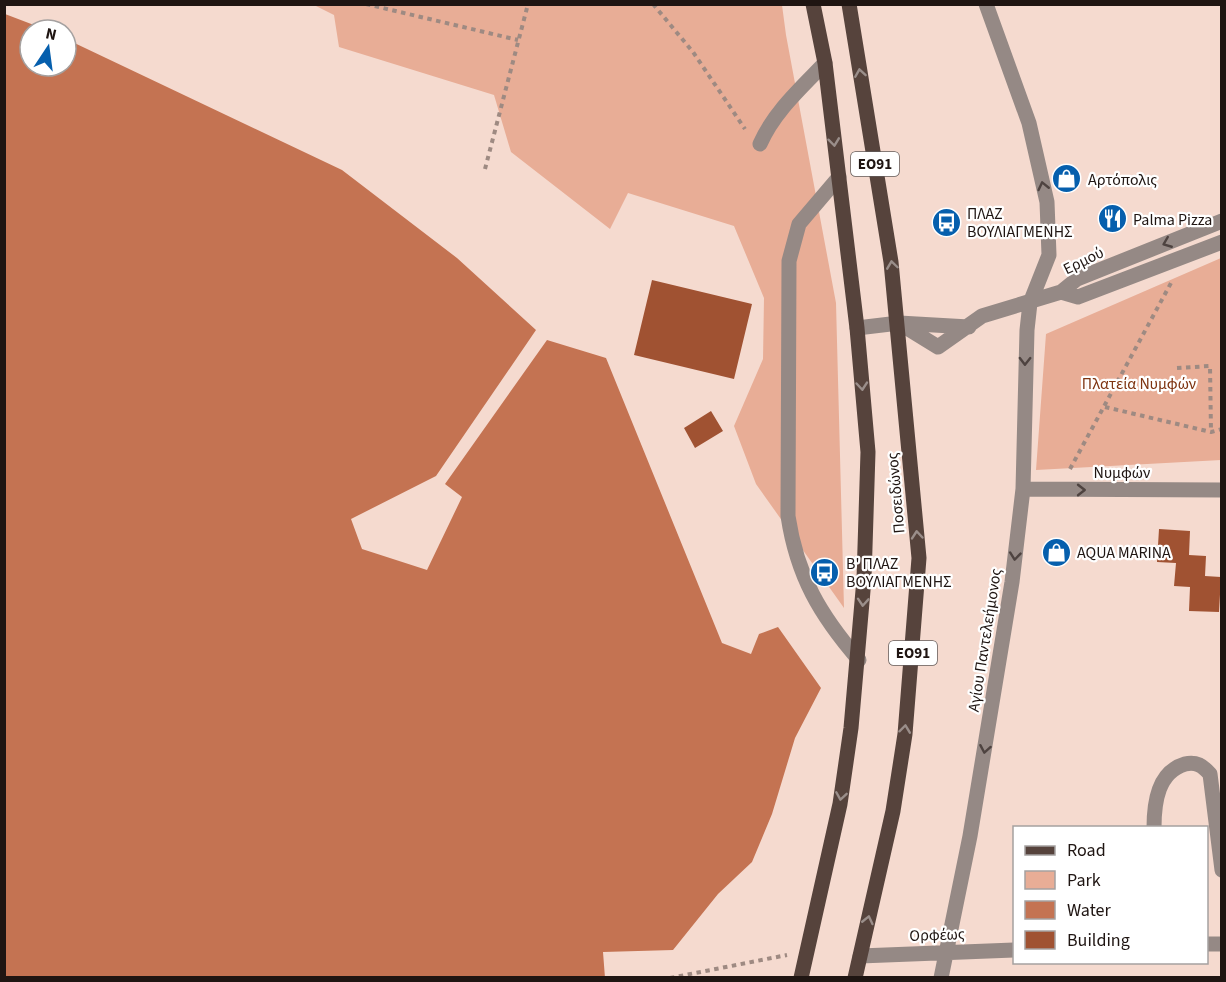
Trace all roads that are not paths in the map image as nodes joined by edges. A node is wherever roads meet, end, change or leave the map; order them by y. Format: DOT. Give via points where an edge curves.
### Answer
graph roads {
  1 [pos="813,4"];
  2 [pos="849,4"];
  3 [pos="986,4"];
  4 [pos="825,63"];
  5 [pos="760,144"];
  6 [pos="839,177"];
  7 [pos="1221,221"];
  8 [pos="1221,242"];
  9 [pos="1061,292"];
  10 [pos="1030,303"];
  11 [pos="899,323"];
  12 [pos="857,328"];
  13 [pos="1023,489"];
  14 [pos="1221,490"];
  15 [pos="859,660"];
  16 [pos="1154,826"];
  17 [pos="1221,870"];
  18 [pos="1013,950"];
  19 [pos="945,952"];
  20 [pos="860,956"];
  21 [pos="801,978"];
  22 [pos="855,978"];
  23 [pos="940,978"];
  1 -- 4 [label="main road, Ποσειδώνος / ΕΟ91"];
  11 -- 2 [label="main road, Ποσειδώνος / ΕΟ91, one-way"];
  10 -- 3 [label="street, Αγίου Παντελεήμονος, one-way" via="1049,255 1047,202 1029,123"];
  4 -- 5 [label="street" via="788,100 765,130"];
  4 -- 6 [label="main road, Ποσειδώνος / ΕΟ91, one-way"];
  6 -- 12 [label="main road, Ποσειδώνος / ΕΟ91"];
  6 -- 15 [label="street" via="799,224 789,261 788,516 793,546 813,598"];
  7 -- 9 [label="street, Ερμού, one-way" via="1077,279"];
  8 -- 9 [label="street, Ερμού" via="1078,297"];
  9 -- 10 [label="street, Ερμού"];
  10 -- 11 [label="street, Ερμού" via="982,316 969,327"];
  10 -- 13 [label="street, Αγίου Παντελεήμονος, one-way" via="1025,354"];
  11 -- 12 [label="street, Ερμού"];
  20 -- 11 [label="main road, Ποσειδώνος / ΕΟ91, one-way" via="893,811 905,734 919,558"];
  12 -- 15 [label="main road, Ποσειδώνος / ΕΟ91, one-way" via="867,452"];
  13 -- 14 [label="street, Νυμφών, one-way"];
  13 -- 19 [label="street, Αγίου Παντελεήμονος, one-way" via="997,683"];
  15 -- 21 [label="main road, Ποσειδώνος / ΕΟ91, one-way" via="840,804"];
  16 -- 17 [label="street" via="1161,783 1169,771 1191,762 1200,764 1210,774"];
  18 -- 19 [label="street, Ορφέως"];
  19 -- 20 [label="street, Ορφέως"];
  19 -- 23 [label="street, Αγίου Παντελεήμονος"];
  20 -- 22 [label="main road, Ποσειδώνος / ΕΟ91"];
}
